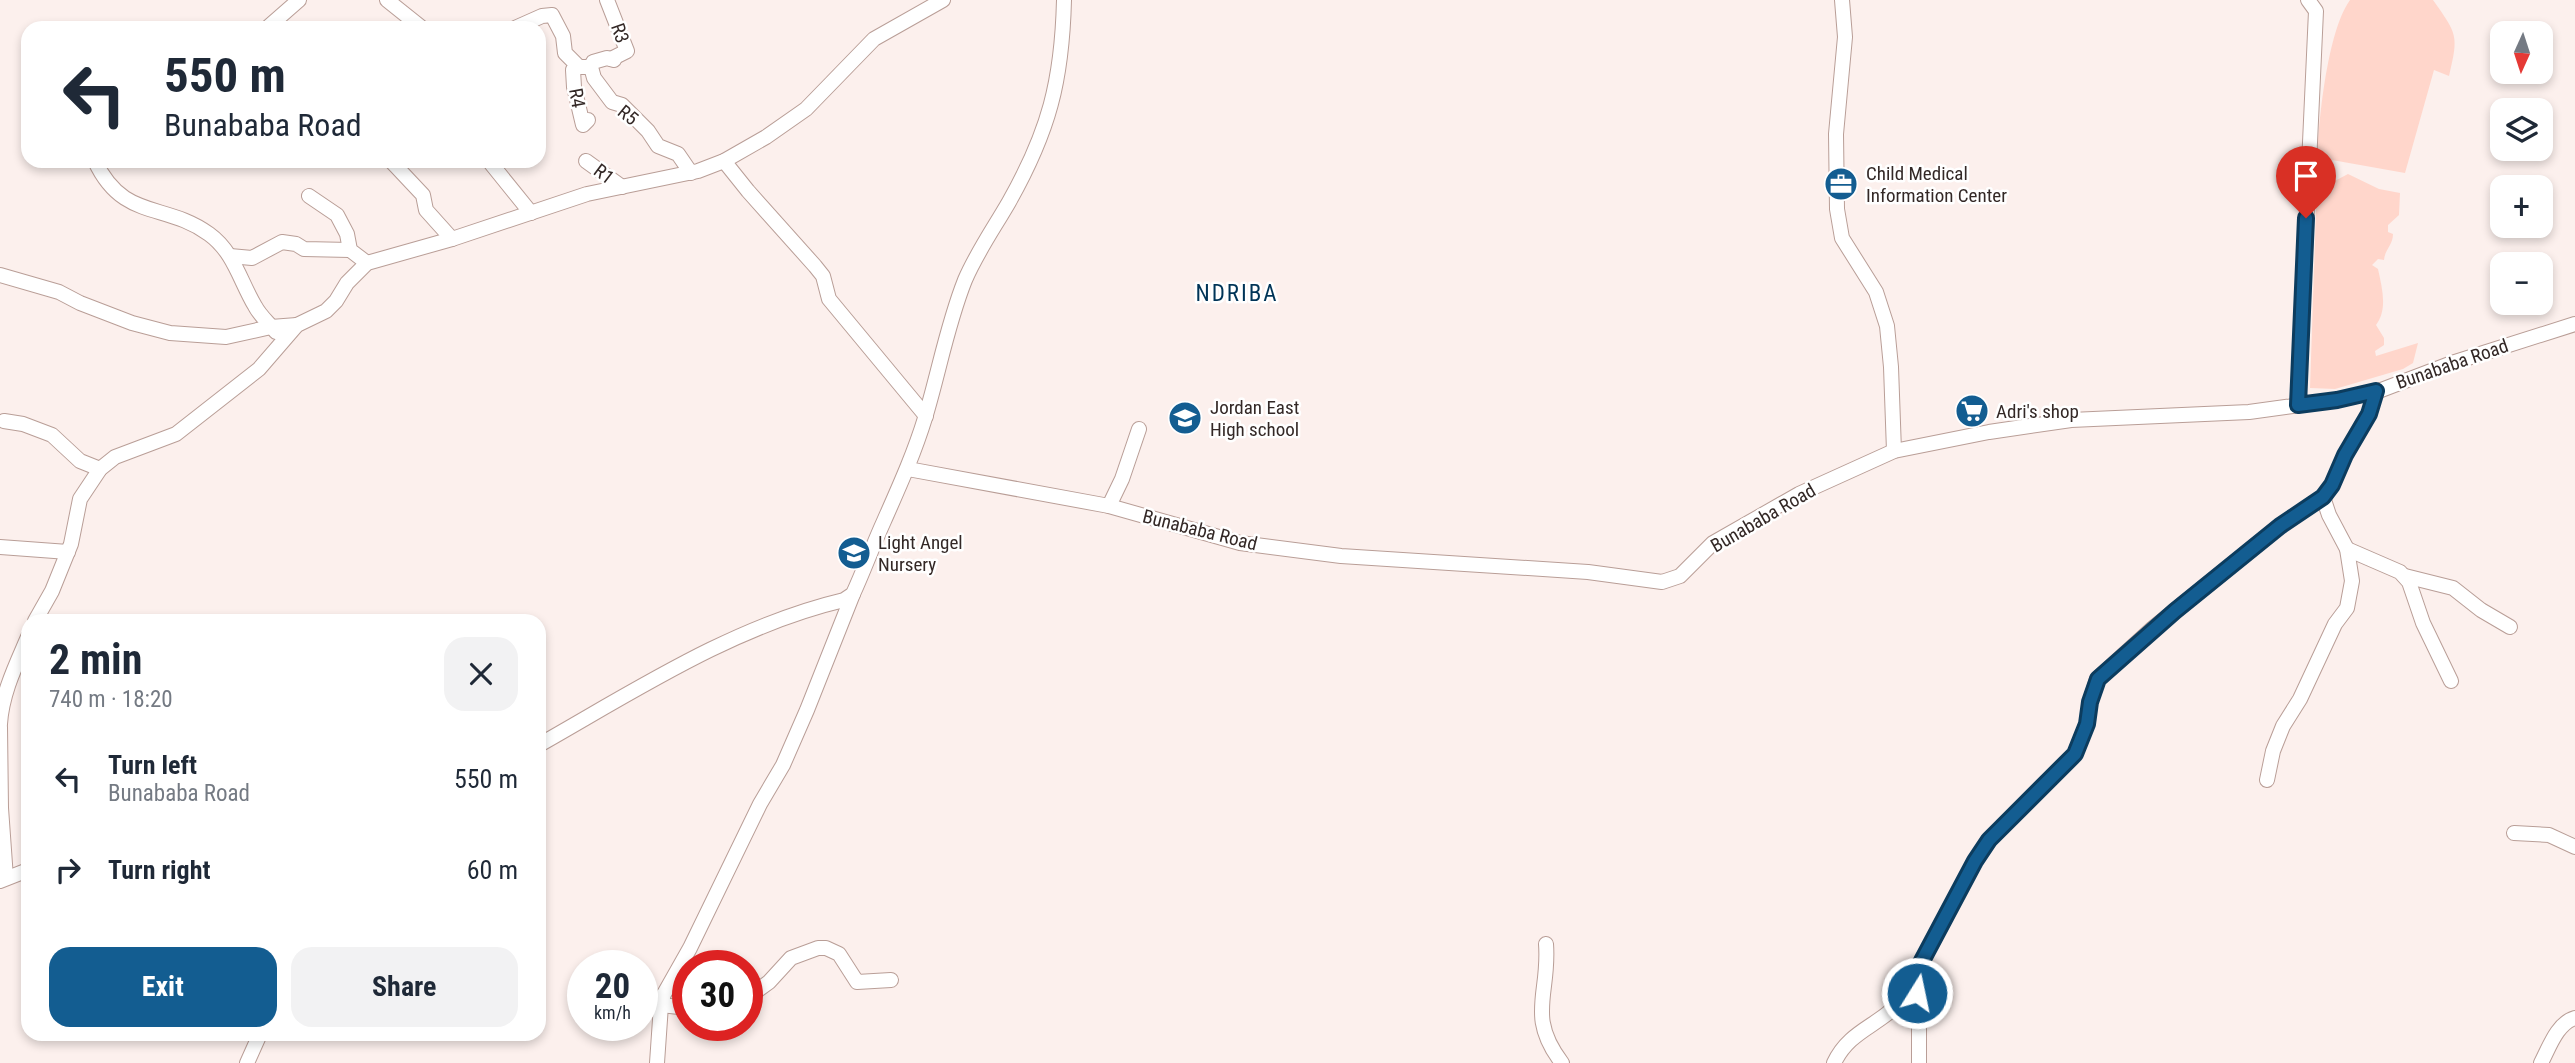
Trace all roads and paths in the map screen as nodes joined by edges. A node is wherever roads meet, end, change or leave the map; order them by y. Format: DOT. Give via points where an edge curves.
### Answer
graph roads {
  1 [pos="299,0"];
  2 [pos="387,0"];
  3 [pos="607,0"];
  4 [pos="943,0"];
  5 [pos="1063,0"];
  6 [pos="1842,0"];
  7 [pos="2308,0"];
  8 [pos="275,21"];
  9 [pos="413,21"];
  10 [pos="531,21"];
  11 [pos="585,67"];
  12 [pos="588,120"];
  13 [pos="586,161"];
  14 [pos="724,161"];
  15 [pos="99,168"];
  16 [pos="398,168"];
  17 [pos="495,168"];
  18 [pos="691,173"];
  19 [pos="622,187"];
  20 [pos="309,196"];
  21 [pos="531,213"];
  22 [pos="452,239"];
  23 [pos="350,250"];
  24 [pos="230,256"];
  25 [pos="366,263"];
  26 [pos="0,275"];
  27 [pos="2575,324"];
  28 [pos="297,325"];
  29 [pos="271,327"];
  30 [pos="284,341"];
  31 [pos="2376,391"];
  32 [pos="2298,405"];
  33 [pos="926,416"];
  34 [pos="5,421"];
  35 [pos="1139,429"];
  36 [pos="1894,450"];
  37 [pos="100,469"];
  38 [pos="908,469"];
  39 [pos="2323,497"];
  40 [pos="1108,506"];
  41 [pos="0,547"];
  42 [pos="2347,549"];
  43 [pos="68,552"];
  44 [pos="2405,576"];
  45 [pos="853,594"];
  46 [pos="39,614"];
  47 [pos="2510,627"];
  48 [pos="21,654"];
  49 [pos="2451,681"];
  50 [pos="0,726"];
  51 [pos="546,741"];
  52 [pos="2267,780"];
  53 [pos="2514,832"];
  54 [pos="2575,847"];
  55 [pos="21,873"];
  56 [pos="3,879"];
  57 [pos="1546,944"];
  58 [pos="1915,974"];
  59 [pos="891,980"];
  60 [pos="763,986"];
  61 [pos="661,1005"];
  62 [pos="672,1006"];
  63 [pos="2575,1018"];
  64 [pos="256,1041"];
  65 [pos="247,1063"];
  66 [pos="657,1063"];
  67 [pos="1562,1063"];
  68 [pos="1835,1063"];
  69 [pos="1919,1063"];
  70 [pos="2541,1063"];
  1 -- 8 [label="street"];
  2 -- 9 [label="street"];
  3 -- 11 [label="street, R3" via="627,51"];
  4 -- 14 [label="street" via="874,38 806,109"];
  5 -- 33 [label="street" via="1060,62 1045,127 965,280"];
  6 -- 36 [label="street" via="1837,209 1842,238 1876,292 1887,326"];
  7 -- 32 [label="street" via="2316,11"];
  10 -- 11 [label="street, R5" via="552,16 563,36 565,52"];
  11 -- 12 [label="street, R4" via="573,70 583,125"];
  11 -- 18 [label="street, R5" via="612,102 622,105 658,146 678,154"];
  13 -- 19 [label="street, R1"];
  14 -- 18 [label="street"];
  14 -- 33 [label="street" via="823,276 829,299"];
  15 -- 24 [label="street" via="109,186 128,202 189,221 222,244"];
  16 -- 22 [label="street" via="423,195 426,210"];
  17 -- 21 [label="street"];
  18 -- 19 [label="street"];
  19 -- 21 [label="street"];
  20 -- 23 [label="street" via="337,215"];
  21 -- 22 [label="street"];
  22 -- 25 [label="street"];
  23 -- 24 [label="street" via="282,242 252,258"];
  23 -- 25 [label="street"];
  24 -- 29 [label="street" via="256,309"];
  25 -- 28 [label="street" via="326,311"];
  26 -- 29 [label="street" via="170,333 226,337"];
  27 -- 31 [label="street, Bunababa Road"];
  28 -- 29 [label="street"];
  28 -- 30 [label="street"];
  29 -- 30 [label="street"];
  30 -- 37 [label="street" via="259,369 176,433 115,457"];
  31 -- 32 [label="street, Bunababa Road"];
  31 -- 39 [label="street" via="2369,414"];
  32 -- 36 [label="street, Bunababa Road" via="2249,412 2071,420"];
  33 -- 38 [label="street"];
  34 -- 37 [label="street" via="52,435 80,461"];
  35 -- 40 [label="street"];
  36 -- 40 [label="street, Bunababa Road" via="1799,494 1713,543 1680,576 1662,582 1588,572 1341,556 1240,543"];
  37 -- 43 [label="street" via="80,499"];
  38 -- 40 [label="street, Bunababa Road"];
  38 -- 45 [label="street"];
  39 -- 42 [label="street"];
  39 -- 58 [label="street" via="2280,526 2098,679 2075,754 1989,840"];
  41 -- 43 [label="street"];
  42 -- 44 [label="street"];
  42 -- 52 [label="street" via="2352,581 2347,608 2334,624 2283,726"];
  43 -- 46 [label="street"];
  44 -- 47 [label="street" via="2453,588"];
  44 -- 49 [label="street"];
  45 -- 51 [label="street" via="757,628"];
  45 -- 61 [label="street" via="783,765"];
  48 -- 50 [label="street" via="1,708"];
  50 -- 56 [label="street"];
  53 -- 54 [label="street" via="2549,835"];
  55 -- 56 [label="street"];
  57 -- 67 [label="street" via="1542,1026"];
  58 -- 68 [label="street" via="1896,1007 1856,1033"];
  58 -- 69 [label="street"];
  59 -- 60 [label="street" via="858,982 839,954 818,948 792,958"];
  61 -- 62 [label="street"];
  61 -- 66 [label="street"];
  63 -- 70 [label="street" via="2561,1027"];
  64 -- 65 [label="street"];
}
